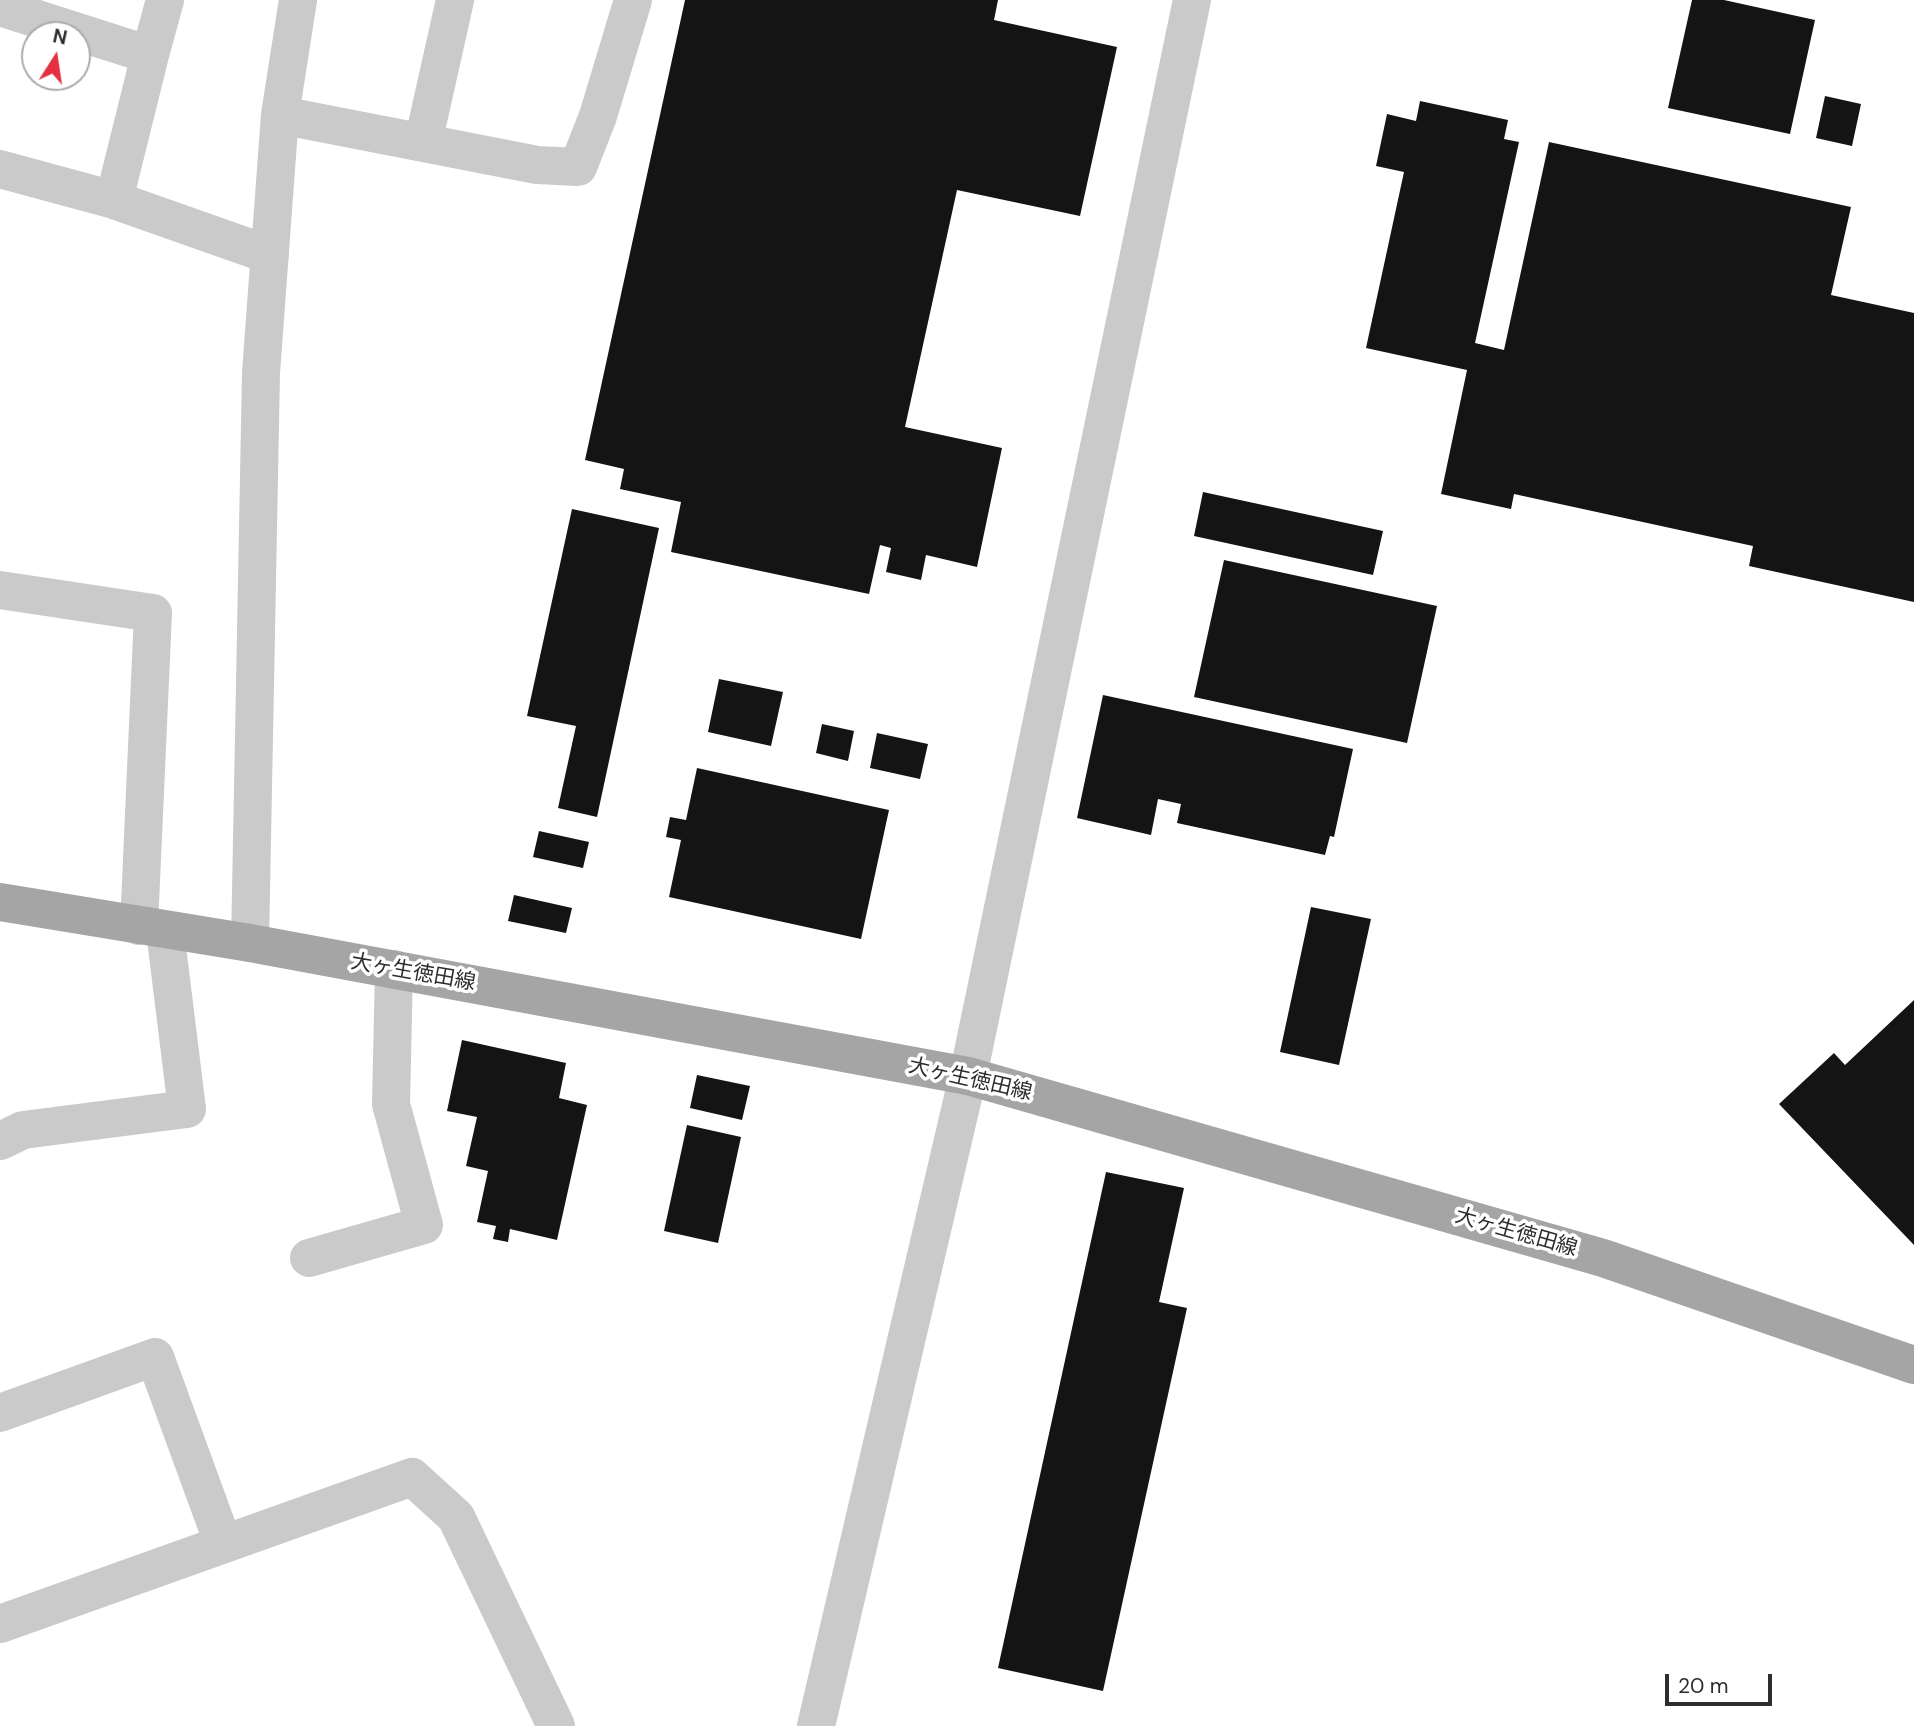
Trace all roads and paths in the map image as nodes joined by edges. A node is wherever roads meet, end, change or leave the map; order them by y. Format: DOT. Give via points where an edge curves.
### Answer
graph roads {
  1 [pos="165,0"];
  2 [pos="298,0"];
  3 [pos="455,0"];
  4 [pos="633,0"];
  5 [pos="1192,0"];
  6 [pos="0,7"];
  7 [pos="150,55"];
  8 [pos="281,115"];
  9 [pos="423,143"];
  10 [pos="0,169"];
  11 [pos="114,200"];
  12 [pos="270,255"];
  13 [pos="0,590"];
  14 [pos="0,902"];
  15 [pos="152,928"];
  16 [pos="250,943"];
  17 [pos="394,970"];
  18 [pos="968,1076"];
  19 [pos="0,1141"];
  20 [pos="309,1258"];
  21 [pos="1914,1365"];
  22 [pos="0,1413"];
  23 [pos="223,1543"];
  24 [pos="0,1625"];
  25 [pos="556,1726"];
  26 [pos="816,1726"];
  1 -- 7 [label="street"];
  2 -- 8 [label="street"];
  3 -- 9 [label="street"];
  4 -- 9 [label="street" via="578,167 537,165"];
  5 -- 18 [label="street"];
  6 -- 7 [label="street"];
  7 -- 11 [label="street"];
  8 -- 9 [label="street"];
  8 -- 12 [label="street"];
  10 -- 11 [label="street"];
  11 -- 12 [label="street"];
  12 -- 16 [label="street" via="261,373"];
  13 -- 15 [label="street" via="153,613"];
  14 -- 15 [label="main road, 大ヶ生徳田線"];
  15 -- 16 [label="main road, 大ヶ生徳田線"];
  15 -- 19 [label="street" via="187,1109 23,1130"];
  16 -- 17 [label="main road, 大ヶ生徳田線"];
  17 -- 18 [label="main road, 大ヶ生徳田線"];
  17 -- 20 [label="street" via="391,1104 424,1225"];
  18 -- 21 [label="main road, 大ヶ生徳田線" via="1603,1258"];
  18 -- 26 [label="street"];
  22 -- 23 [label="street" via="155,1357"];
  23 -- 24 [label="street"];
  23 -- 25 [label="street" via="412,1477 456,1517"];
}
